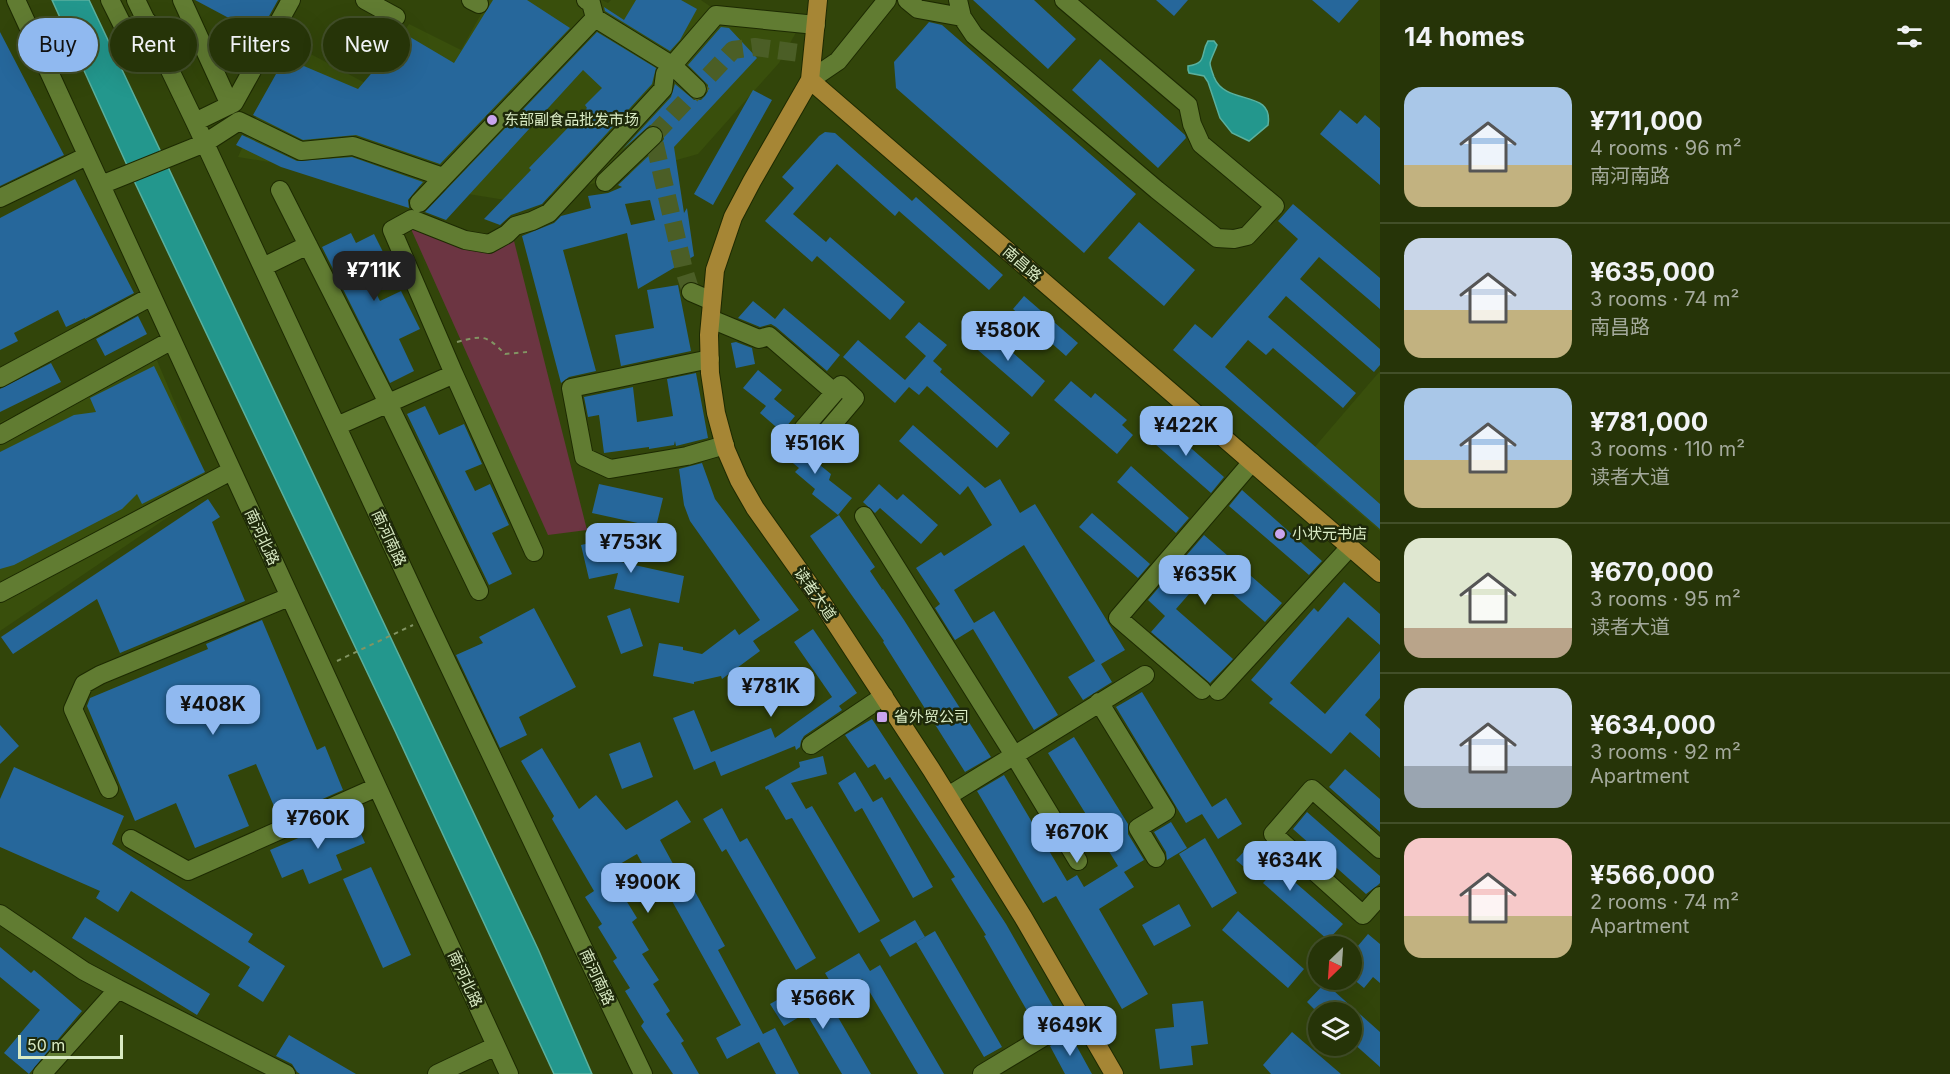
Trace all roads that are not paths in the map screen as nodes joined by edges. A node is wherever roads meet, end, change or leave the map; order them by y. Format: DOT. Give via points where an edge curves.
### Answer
graph roads {
  1 [pos="16,0"];
  2 [pos="110,0"];
  3 [pos="136,0"];
  4 [pos="182,0"];
  5 [pos="291,0"];
  6 [pos="365,0"];
  7 [pos="818,0"];
  8 [pos="887,0"];
  9 [pos="907,0"];
  10 [pos="1064,0"];
  11 [pos="590,7"];
  12 [pos="960,9"];
  13 [pos="396,17"];
  14 [pos="119,18"];
  15 [pos="145,18"];
  16 [pos="816,25"];
  17 [pos="673,66"];
  18 [pos="171,72"];
  19 [pos="810,80"];
  20 [pos="697,89"];
  21 [pos="230,105"];
  22 [pos="195,122"];
  23 [pos="653,136"];
  24 [pos="205,143"];
  25 [pos="87,156"];
  26 [pos="444,177"];
  27 [pos="604,182"];
  28 [pos="101,185"];
  29 [pos="280,190"];
  30 [pos="0,198"];
  31 [pos="419,203"];
  32 [pos="308,245"];
  33 [pos="263,267"];
  34 [pos="691,292"];
  35 [pos="152,296"];
  36 [pos="711,310"];
  37 [pos="172,340"];
  38 [pos="710,359"];
  39 [pos="454,374"];
  40 [pos="0,378"];
  41 [pos="834,392"];
  42 [pos="388,403"];
  43 [pos="337,426"];
  44 [pos="803,429"];
  45 [pos="0,435"];
  46 [pos="816,444"];
  47 [pos="725,445"];
  48 [pos="1252,462"];
  49 [pos="231,471"];
  50 [pos="864,516"];
  51 [pos="1350,547"];
  52 [pos="534,552"];
  53 [pos="1380,573"];
  54 [pos="479,591"];
  55 [pos="0,593"];
  56 [pos="289,597"];
  57 [pos="1145,675"];
  58 [pos="884,696"];
  59 [pos="1099,702"];
  60 [pos="811,745"];
  61 [pos="1014,755"];
  62 [pos="377,787"];
  63 [pos="109,789"];
  64 [pos="948,796"];
  65 [pos="130,838"];
  66 [pos="1380,849"];
  67 [pos="1156,858"];
  68 [pos="1078,861"];
  69 [pos="1380,896"];
  70 [pos="0,914"];
  71 [pos="118,989"];
  72 [pos="1080,1015"];
  73 [pos="496,1046"];
  74 [pos="42,1074"];
  75 [pos="286,1074"];
  76 [pos="437,1074"];
  77 [pos="509,1074"];
  78 [pos="643,1074"];
  79 [pos="982,1074"];
  80 [pos="1114,1074"];
  1 -- 25 [label="street, 南河北路"];
  2 -- 14 [label="street"];
  3 -- 15 [label="street, 南河南路"];
  4 -- 21 [label="street"];
  5 -- 21 [label="street"];
  6 -- 13 [label="street"];
  7 -- 16 [label="main road"];
  8 -- 19 [label="street" via="838,61"];
  9 -- 12 [label="street" via="918,9"];
  10 -- 12 [label="street" via="1188,105 1191,124 1201,144 1275,206 1246,236 1216,238 974,35"];
  11 -- 17 [label="street"];
  11 -- 26 [label="street"];
  16 -- 17 [label="street" via="716,15"];
  16 -- 19 [label="main road"];
  17 -- 20 [label="street"];
  17 -- 39 [label="street" via="665,74 663,89 549,213 515,226 489,244 465,240 412,219 392,230"];
  18 -- 22 [label="street, 南河南路"];
  19 -- 36 [label="main road, 读者大道" via="733,217 715,270"];
  19 -- 48 [label="main road, 南昌路"];
  21 -- 22 [label="street"];
  22 -- 24 [label="street, 南河南路"];
  23 -- 27 [label="street"];
  24 -- 26 [label="street" via="239,121 301,151 353,146"];
  24 -- 28 [label="street"];
  24 -- 33 [label="street, 南河南路"];
  25 -- 28 [label="street, 南河北路"];
  25 -- 30 [label="street"];
  26 -- 31 [label="street"];
  28 -- 35 [label="street, 南河北路"];
  29 -- 32 [label="street"];
  32 -- 33 [label="street"];
  32 -- 42 [label="street"];
  33 -- 43 [label="street, 南河南路"];
  34 -- 36 [label="street"];
  35 -- 37 [label="street, 南河北路"];
  35 -- 40 [label="street"];
  36 -- 38 [label="main road, 读者大道"];
  36 -- 41 [label="street" via="759,339 770,336"];
  37 -- 45 [label="street"];
  37 -- 49 [label="street, 南河北路"];
  38 -- 47 [label="main road, 读者大道" via="716,413"];
  38 -- 47 [label="street" via="571,388 584,457 610,469 687,456"];
  39 -- 42 [label="street"];
  39 -- 52 [label="street"];
  41 -- 44 [label="street"];
  41 -- 46 [label="street" via="841,385 855,398"];
  42 -- 43 [label="street"];
  42 -- 54 [label="street"];
  43 -- 78 [label="street, 南河南路"];
  47 -- 58 [label="main road, 读者大道" via="755,508"];
  48 -- 51 [label="main road, 南昌路"];
  48 -- 51 [label="street" via="1118,618 1210,691"];
  49 -- 55 [label="street"];
  49 -- 56 [label="street, 南河北路"];
  50 -- 61 [label="street"];
  51 -- 53 [label="main road, 南昌路"];
  56 -- 62 [label="street, 南河北路"];
  56 -- 63 [label="street" via="84,684 73,709"];
  57 -- 59 [label="street"];
  58 -- 60 [label="street"];
  58 -- 64 [label="main road, 读者大道"];
  59 -- 61 [label="street"];
  59 -- 67 [label="street" via="1166,812 1138,828"];
  61 -- 64 [label="street"];
  61 -- 68 [label="street"];
  62 -- 65 [label="street" via="188,871"];
  62 -- 73 [label="street, 南河北路"];
  64 -- 72 [label="main road, 读者大道"];
  66 -- 69 [label="street" via="1312,789 1273,834 1363,915"];
  70 -- 71 [label="street" via="84,971"];
  71 -- 74 [label="street"];
  71 -- 75 [label="street"];
  72 -- 79 [label="street"];
  72 -- 80 [label="main road, 读者大道"];
  73 -- 76 [label="street"];
  73 -- 77 [label="street, 南河北路"];
}
